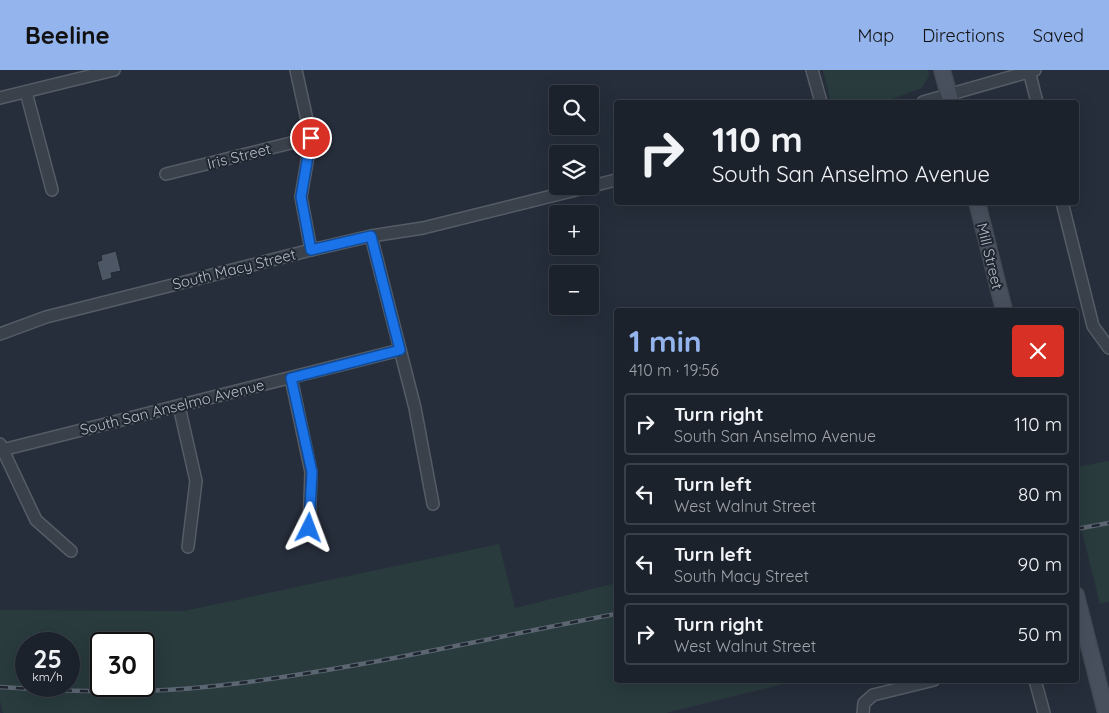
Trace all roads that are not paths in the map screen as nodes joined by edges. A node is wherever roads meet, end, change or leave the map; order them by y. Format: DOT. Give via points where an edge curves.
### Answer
graph roads {
  1 [pos="114,70"];
  2 [pos="296,70"];
  3 [pos="812,70"];
  4 [pos="942,70"];
  5 [pos="1032,71"];
  6 [pos="26,92"];
  7 [pos="0,98"];
  8 [pos="950,99"];
  9 [pos="820,100"];
  10 [pos="1037,100"];
  11 [pos="311,138"];
  12 [pos="166,174"];
  13 [pos="614,180"];
  14 [pos="52,190"];
  15 [pos="977,205"];
  16 [pos="1063,205"];
  17 [pos="371,236"];
  18 [pos="311,250"];
  19 [pos="1003,308"];
  20 [pos="0,334"];
  21 [pos="1109,348"];
  22 [pos="400,350"];
  23 [pos="291,378"];
  24 [pos="179,406"];
  25 [pos="1,446"];
  26 [pos="433,504"];
  27 [pos="309,528"];
  28 [pos="188,546"];
  29 [pos="71,550"];
  30 [pos="1079,607"];
  31 [pos="922,683"];
  32 [pos="1036,683"];
  33 [pos="863,708"];
  34 [pos="1044,713"];
  35 [pos="1106,713"];
  1 -- 6 [label="street"];
  2 -- 11 [label="street"];
  3 -- 9 [label="street"];
  4 -- 8 [label="main road"];
  5 -- 8 [label="street"];
  5 -- 10 [label="street"];
  6 -- 7 [label="street"];
  6 -- 14 [label="street"];
  11 -- 12 [label="street, Iris Street"];
  11 -- 18 [label="street" via="301,197"];
  13 -- 17 [label="street, South Macy Street" via="423,228"];
  15 -- 19 [label="main road, Mill Street"];
  16 -- 21 [label="street" via="1093,326"];
  17 -- 18 [label="street, South Macy Street"];
  17 -- 22 [label="street"];
  18 -- 20 [label="street, South Macy Street" via="53,315"];
  22 -- 23 [label="street, South San Anselmo Avenue"];
  22 -- 26 [label="street" via="415,408"];
  23 -- 24 [label="street, South San Anselmo Avenue"];
  23 -- 27 [label="street" via="312,472"];
  24 -- 25 [label="street, South San Anselmo Avenue"];
  24 -- 28 [label="street" via="196,481"];
  25 -- 29 [label="street" via="36,520"];
  30 -- 35 [label="main road"];
  31 -- 33 [label="street" via="873,695"];
  32 -- 34 [label="street"];
}
